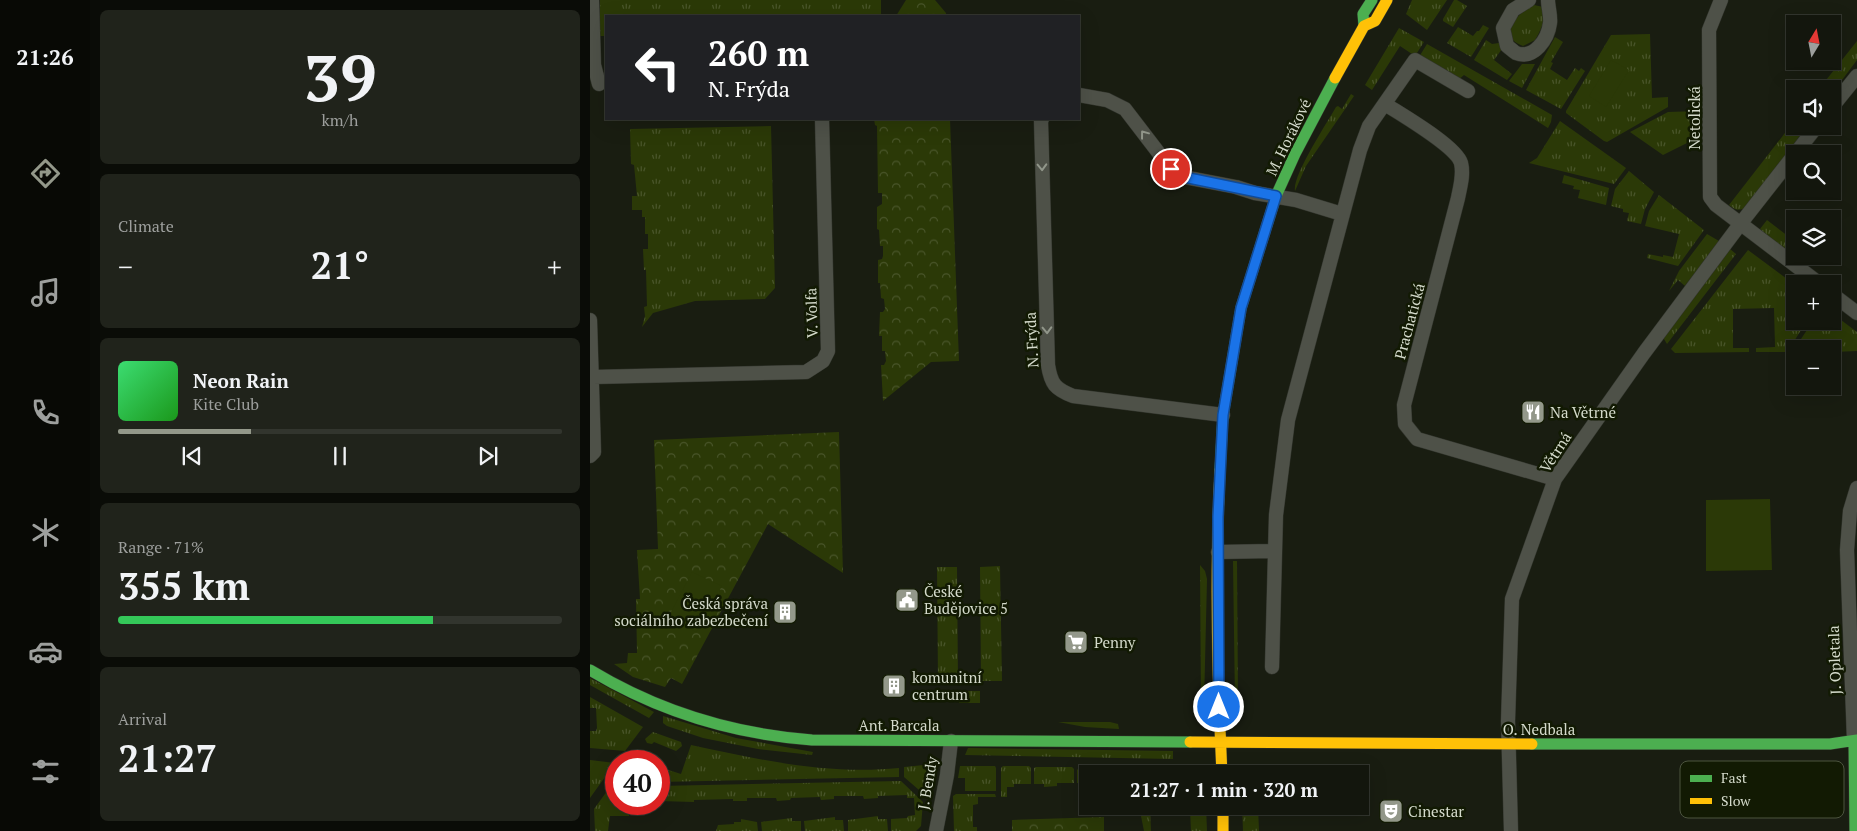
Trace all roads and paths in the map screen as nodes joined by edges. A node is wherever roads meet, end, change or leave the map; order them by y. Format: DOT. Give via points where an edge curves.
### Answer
graph roads {
  1 [pos="592,0"];
  2 [pos="1372,0"];
  3 [pos="1387,0"];
  4 [pos="1529,0"];
  5 [pos="1548,0"];
  6 [pos="1720,0"];
  7 [pos="1364,26"];
  8 [pos="1857,76"];
  9 [pos="598,85"];
  10 [pos="1468,91"];
  11 [pos="1080,95"];
  12 [pos="1841,96"];
  13 [pos="1385,104"];
  14 [pos="822,120"];
  15 [pos="1042,120"];
  16 [pos="1810,135"];
  17 [pos="1802,145"];
  18 [pos="1786,166"];
  19 [pos="1276,196"];
  20 [pos="1342,214"];
  21 [pos="1741,223"];
  22 [pos="1808,275"];
  23 [pos="1841,301"];
  24 [pos="1857,313"];
  25 [pos="590,320"];
  26 [pos="593,376"];
  27 [pos="1223,415"];
  28 [pos="590,456"];
  29 [pos="1555,479"];
  30 [pos="1857,488"];
  31 [pos="1275,551"];
  32 [pos="1218,552"];
  33 [pos="1272,667"];
  34 [pos="590,670"];
  35 [pos="951,740"];
  36 [pos="1856,740"];
  37 [pos="1220,743"];
  38 [pos="1508,744"];
  39 [pos="1221,765"];
  40 [pos="1223,815"];
  41 [pos="936,831"];
  42 [pos="1223,831"];
  43 [pos="1511,831"];
  44 [pos="1855,831"];
  1 -- 9 [label="street" via="594,65"];
  2 -- 7 [label="street, M. Horákové" via="1363,14"];
  3 -- 7 [label="street, M. Horákové" via="1375,21"];
  4 -- 5 [label="street" via="1513,10 1503,28 1507,46 1516,53 1526,54 1543,42 1550,22"];
  6 -- 21 [label="street, Netolická" via="1709,30 1710,197"];
  7 -- 19 [label="street, M. Horákové" via="1312,120"];
  8 -- 12 [label="street"];
  10 -- 13 [label="street" via="1415,60"];
  19 -- 11 [label="street, one-way" via="1184,177 1171,169 1125,109 1107,100"];
  13 -- 20 [label="street" via="1370,126 1360,150"];
  13 -- 29 [label="street, Prachatická" via="1450,148 1461,162 1462,176 1404,405 1406,424 1417,439"];
  14 -- 26 [label="street, V. Volfa" via="828,350 823,362 806,372"];
  15 -- 27 [label="street, N. Frýda, one-way" via="1050,379 1060,391 1073,396"];
  16 -- 17 [label="street, Větrná"];
  18 -- 21 [label="street, Větrná"];
  19 -- 20 [label="street"];
  19 -- 27 [label="street, M. Horákové" via="1241,308"];
  20 -- 31 [label="street" via="1288,420 1276,515"];
  21 -- 22 [label="street, Netolická"];
  21 -- 29 [label="street, Větrná"];
  23 -- 24 [label="street"];
  25 -- 26 [label="street"];
  26 -- 28 [label="street" via="594,452"];
  27 -- 32 [label="street, M. Horákové"];
  29 -- 38 [label="street, Větrná" via="1512,599"];
  30 -- 36 [label="street, J. Opletala" via="1850,510 1847,550"];
  31 -- 32 [label="street"];
  31 -- 33 [label="street"];
  32 -- 37 [label="street, M. Horákové"];
  34 -- 35 [label="street, Ant. Barcala" via="664,707 770,736 812,740"];
  35 -- 37 [label="street, Ant. Barcala"];
  35 -- 41 [label="street, J. Bendy"];
  36 -- 38 [label="street, O. Nedbala" via="1830,744"];
  36 -- 44 [label="street, J. Opletala"];
  37 -- 38 [label="street, O. Nedbala"];
  37 -- 39 [label="street, M. Horákové"];
  38 -- 43 [label="street, Větrná"];
  40 -- 42 [label="street"];
}
